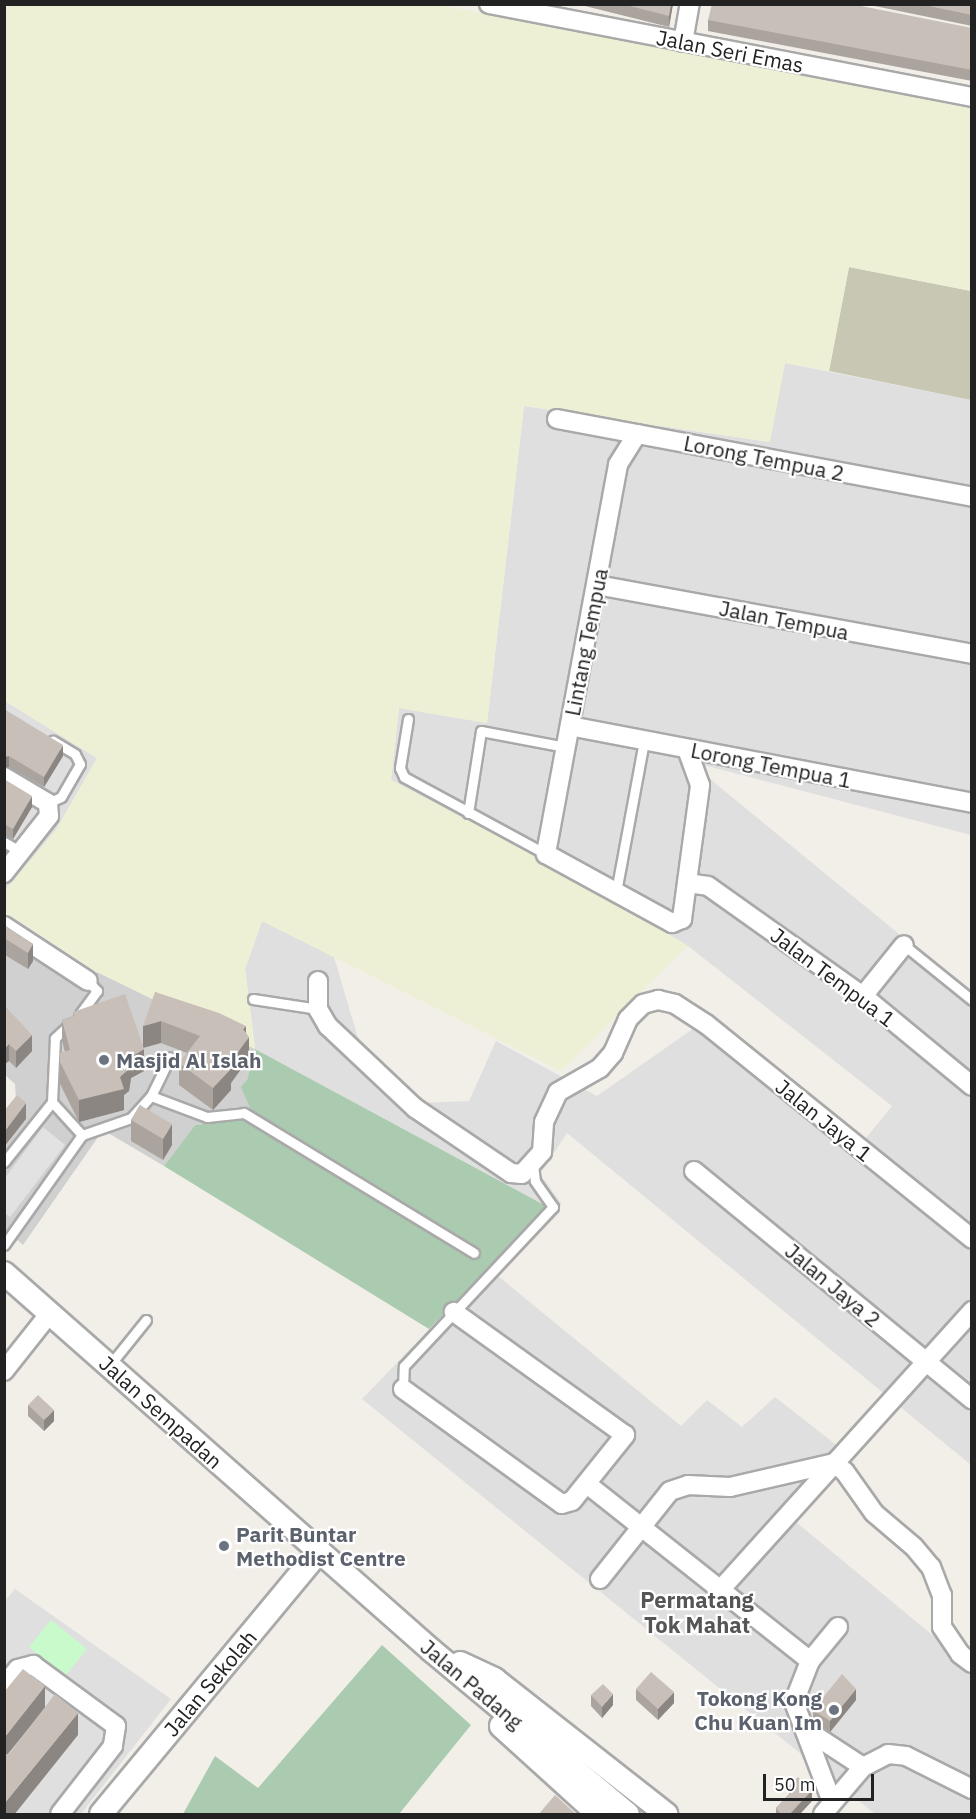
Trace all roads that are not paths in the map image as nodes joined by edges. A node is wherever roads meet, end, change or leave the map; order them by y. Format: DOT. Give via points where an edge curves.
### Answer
graph roads {
  1 [pos="489,4"];
  2 [pos="690,4"];
  3 [pos="550,10"];
  4 [pos="683,42"];
  5 [pos="972,97"];
  6 [pos="557,419"];
  7 [pos="637,434"];
  8 [pos="972,497"];
  9 [pos="597,585"];
  10 [pos="972,654"];
  11 [pos="408,719"];
  12 [pos="570,726"];
  13 [pos="45,736"];
  14 [pos="644,741"];
  15 [pos="566,747"];
  16 [pos="687,749"];
  17 [pos="4,777"];
  18 [pos="48,803"];
  19 [pos="972,803"];
  20 [pos="468,813"];
  21 [pos="4,842"];
  22 [pos="21,852"];
  23 [pos="546,854"];
  24 [pos="4,873"];
  25 [pos="687,882"];
  26 [pos="616,892"];
  27 [pos="4,926"];
  28 [pos="904,945"];
  29 [pos="88,981"];
  30 [pos="318,981"];
  31 [pos="863,996"];
  32 [pos="253,999"];
  33 [pos="972,1000"];
  34 [pos="318,1010"];
  35 [pos="170,1057"];
  36 [pos="972,1086"];
  37 [pos="152,1096"];
  38 [pos="52,1102"];
  39 [pos="82,1135"];
  40 [pos="4,1162"];
  41 [pos="533,1165"];
  42 [pos="694,1170"];
  43 [pos="972,1239"];
  44 [pos="4,1245"];
  45 [pos="474,1253"];
  46 [pos="4,1273"];
  47 [pos="972,1311"];
  48 [pos="454,1312"];
  49 [pos="50,1313"];
  50 [pos="146,1320"];
  51 [pos="926,1362"];
  52 [pos="110,1366"];
  53 [pos="4,1371"];
  54 [pos="403,1389"];
  55 [pos="972,1399"];
  56 [pos="834,1463"];
  57 [pos="587,1484"];
  58 [pos="642,1526"];
  59 [pos="319,1551"];
  60 [pos="600,1579"];
  61 [pos="721,1589"];
  62 [pos="838,1627"];
  63 [pos="431,1650"];
  64 [pos="810,1661"];
  65 [pos="972,1663"];
  66 [pos="4,1686"];
  67 [pos="805,1729"];
  68 [pos="863,1767"];
  69 [pos="972,1789"];
  70 [pos="827,1808"];
  71 [pos="107,1813"];
  72 [pos="60,1815"];
  73 [pos="598,1815"];
  74 [pos="628,1815"];
  75 [pos="666,1815"];
  1 -- 3 [label="street, Jalan Seri Emas"];
  2 -- 4 [label="street"];
  3 -- 4 [label="street, Jalan Seri Emas"];
  4 -- 5 [label="street, Jalan Seri Emas"];
  6 -- 7 [label="street, Lorong Tempua 2"];
  7 -- 8 [label="street, Lorong Tempua 2"];
  7 -- 9 [label="street, Lintang Tempua" via="618,465"];
  9 -- 10 [label="street, Jalan Tempua"];
  9 -- 12 [label="street, Lintang Tempua"];
  11 -- 20 [label="lane" via="401,773"];
  12 -- 14 [label="street, Lorong Tempua 1"];
  12 -- 15 [label="street, Lintang Tempua"];
  13 -- 18 [label="lane" via="75,754 80,764 61,797"];
  14 -- 16 [label="street, Lorong Tempua 1"];
  14 -- 26 [label="lane"];
  15 -- 20 [label="lane" via="481,731"];
  15 -- 23 [label="street, Lintang Tempua"];
  16 -- 19 [label="street, Lorong Tempua 1"];
  16 -- 25 [label="street" via="700,785"];
  17 -- 18 [label="street"];
  18 -- 22 [label="street" via="49,816"];
  20 -- 23 [label="lane"];
  21 -- 22 [label="lane"];
  22 -- 24 [label="street"];
  23 -- 26 [label="street"];
  25 -- 26 [label="street" via="682,919 672,923"];
  25 -- 31 [label="street, Jalan Tempua 1" via="708,886"];
  27 -- 29 [label="street"];
  28 -- 31 [label="street"];
  28 -- 33 [label="lane"];
  29 -- 38 [label="lane" via="97,991 90,1005 55,1038"];
  30 -- 34 [label="street"];
  31 -- 36 [label="street, Jalan Tempua 1"];
  32 -- 34 [label="lane"];
  34 -- 41 [label="street" via="328,1026 416,1108 511,1173 522,1174"];
  35 -- 37 [label="lane"];
  37 -- 39 [label="lane" via="131,1119"];
  37 -- 45 [label="lane" via="207,1117 244,1113"];
  38 -- 39 [label="lane"];
  38 -- 40 [label="lane"];
  39 -- 44 [label="lane"];
  41 -- 43 [label="street, Jalan Jaya 1" via="542,1152 544,1122 558,1092 600,1068 613,1053 628,1019 643,1004 658,1000 675,1004 706,1024"];
  41 -- 48 [label="lane" via="535,1181 553,1207"];
  42 -- 51 [label="street, Jalan Jaya 2"];
  46 -- 49 [label="street, Jalan Sempadan"];
  47 -- 51 [label="street"];
  48 -- 54 [label="lane" via="404,1366"];
  48 -- 57 [label="street" via="625,1435"];
  49 -- 52 [label="street, Jalan Sempadan"];
  49 -- 53 [label="street"];
  50 -- 52 [label="lane"];
  51 -- 55 [label="street, Jalan Jaya 2"];
  51 -- 56 [label="street"];
  52 -- 59 [label="street, Jalan Sempadan"];
  54 -- 57 [label="street" via="562,1504 572,1500"];
  56 -- 58 [label="street" via="729,1487 688,1485 670,1491"];
  56 -- 61 [label="street"];
  56 -- 65 [label="street" via="874,1513 931,1567 942,1595 942,1627 960,1654"];
  57 -- 58 [label="street"];
  58 -- 60 [label="street"];
  58 -- 61 [label="street"];
  59 -- 63 [label="street, Jalan Padang"];
  59 -- 71 [label="street, Jalan Sekolah"];
  61 -- 64 [label="street"];
  62 -- 64 [label="street"];
  63 -- 73 [label="street" via="466,1694"];
  63 -- 74 [label="street, Jalan Padang"];
  63 -- 75 [label="street" via="494,1678"];
  64 -- 67 [label="street" via="794,1702"];
  66 -- 72 [label="street" via="18,1669 33,1665 64,1695 116,1726 113,1746"];
  67 -- 68 [label="street"];
  67 -- 70 [label="street"];
  68 -- 69 [label="street" via="888,1754 906,1756"];
  68 -- 70 [label="street"];
}
